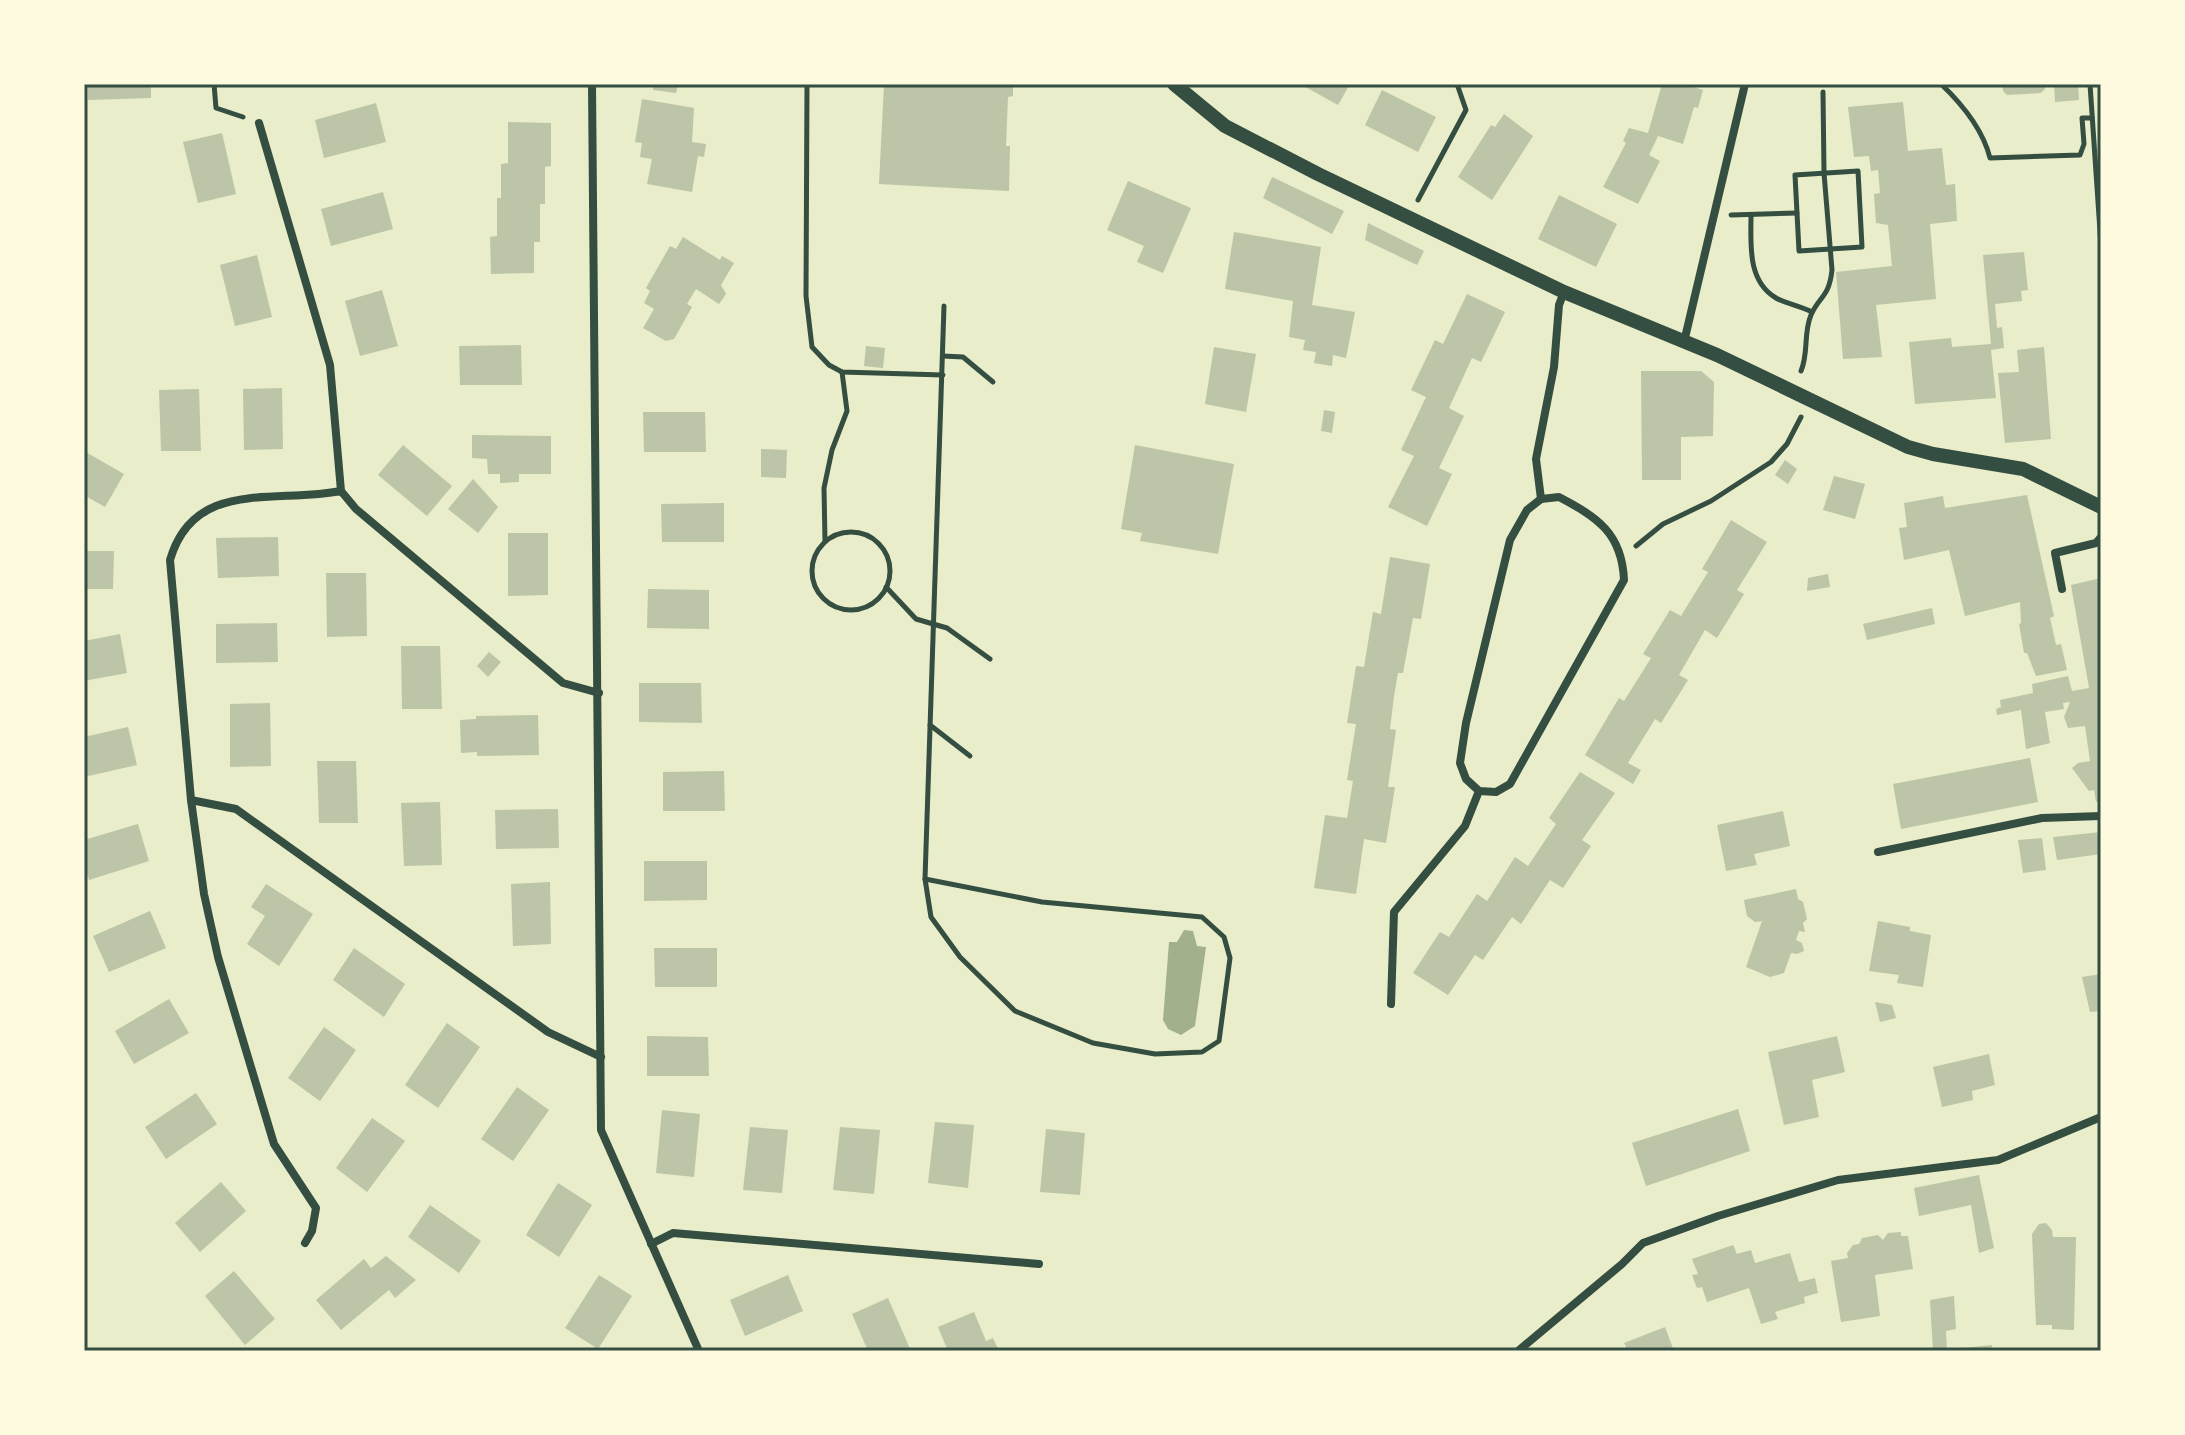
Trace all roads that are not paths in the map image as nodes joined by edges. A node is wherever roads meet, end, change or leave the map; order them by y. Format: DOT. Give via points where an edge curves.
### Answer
graph roads {
  1 [pos="592,84"];
  2 [pos="1174,84"];
  3 [pos="1745,84"];
  4 [pos="259,123"];
  5 [pos="1564,292"];
  6 [pos="1684,342"];
  7 [pos="341,491"];
  8 [pos="1541,499"];
  9 [pos="2101,507"];
  10 [pos="2101,537"];
  11 [pos="2062,589"];
  12 [pos="599,693"];
  13 [pos="1479,791"];
  14 [pos="191,800"];
  15 [pos="2101,816"];
  16 [pos="1878,852"];
  17 [pos="1391,1004"];
  18 [pos="601,1057"];
  19 [pos="2101,1117"];
  20 [pos="305,1243"];
  21 [pos="651,1244"];
  22 [pos="1039,1264"];
  23 [pos="699,1351"];
  24 [pos="1518,1351"];
  1 -- 12 [label="street"];
  2 -- 5 [label="street" via="1225,126"];
  3 -- 6 [label="street"];
  4 -- 7 [label="street" via="330,365"];
  5 -- 6 [label="street"];
  5 -- 8 [label="street" via="1536,459"];
  6 -- 9 [label="street" via="1908,447 2023,469"];
  7 -- 12 [label="street" via="563,683"];
  7 -- 14 [label="street" via="218,503 201,511 174,544 170,560"];
  8 -- 13 [label="street" via="1527,510 1510,540 1466,723 1460,763 1466,779"];
  8 -- 13 [label="street" via="1559,497 1612,534 1623,557 1624,580 1510,784 1496,792"];
  10 -- 11 [label="street" via="2096,543 2055,553"];
  12 -- 18 [label="street"];
  13 -- 17 [label="street" via="1465,826 1394,912"];
  14 -- 18 [label="street" via="236,809 548,1032"];
  14 -- 20 [label="street" via="204,894 238,1027 274,1144 316,1208"];
  15 -- 16 [label="street" via="2042,818"];
  18 -- 21 [label="street" via="601,1130"];
  19 -- 24 [label="street" via="1998,1160 1838,1180 1643,1243"];
  21 -- 22 [label="street" via="673,1233"];
  21 -- 23 [label="street"];
}
